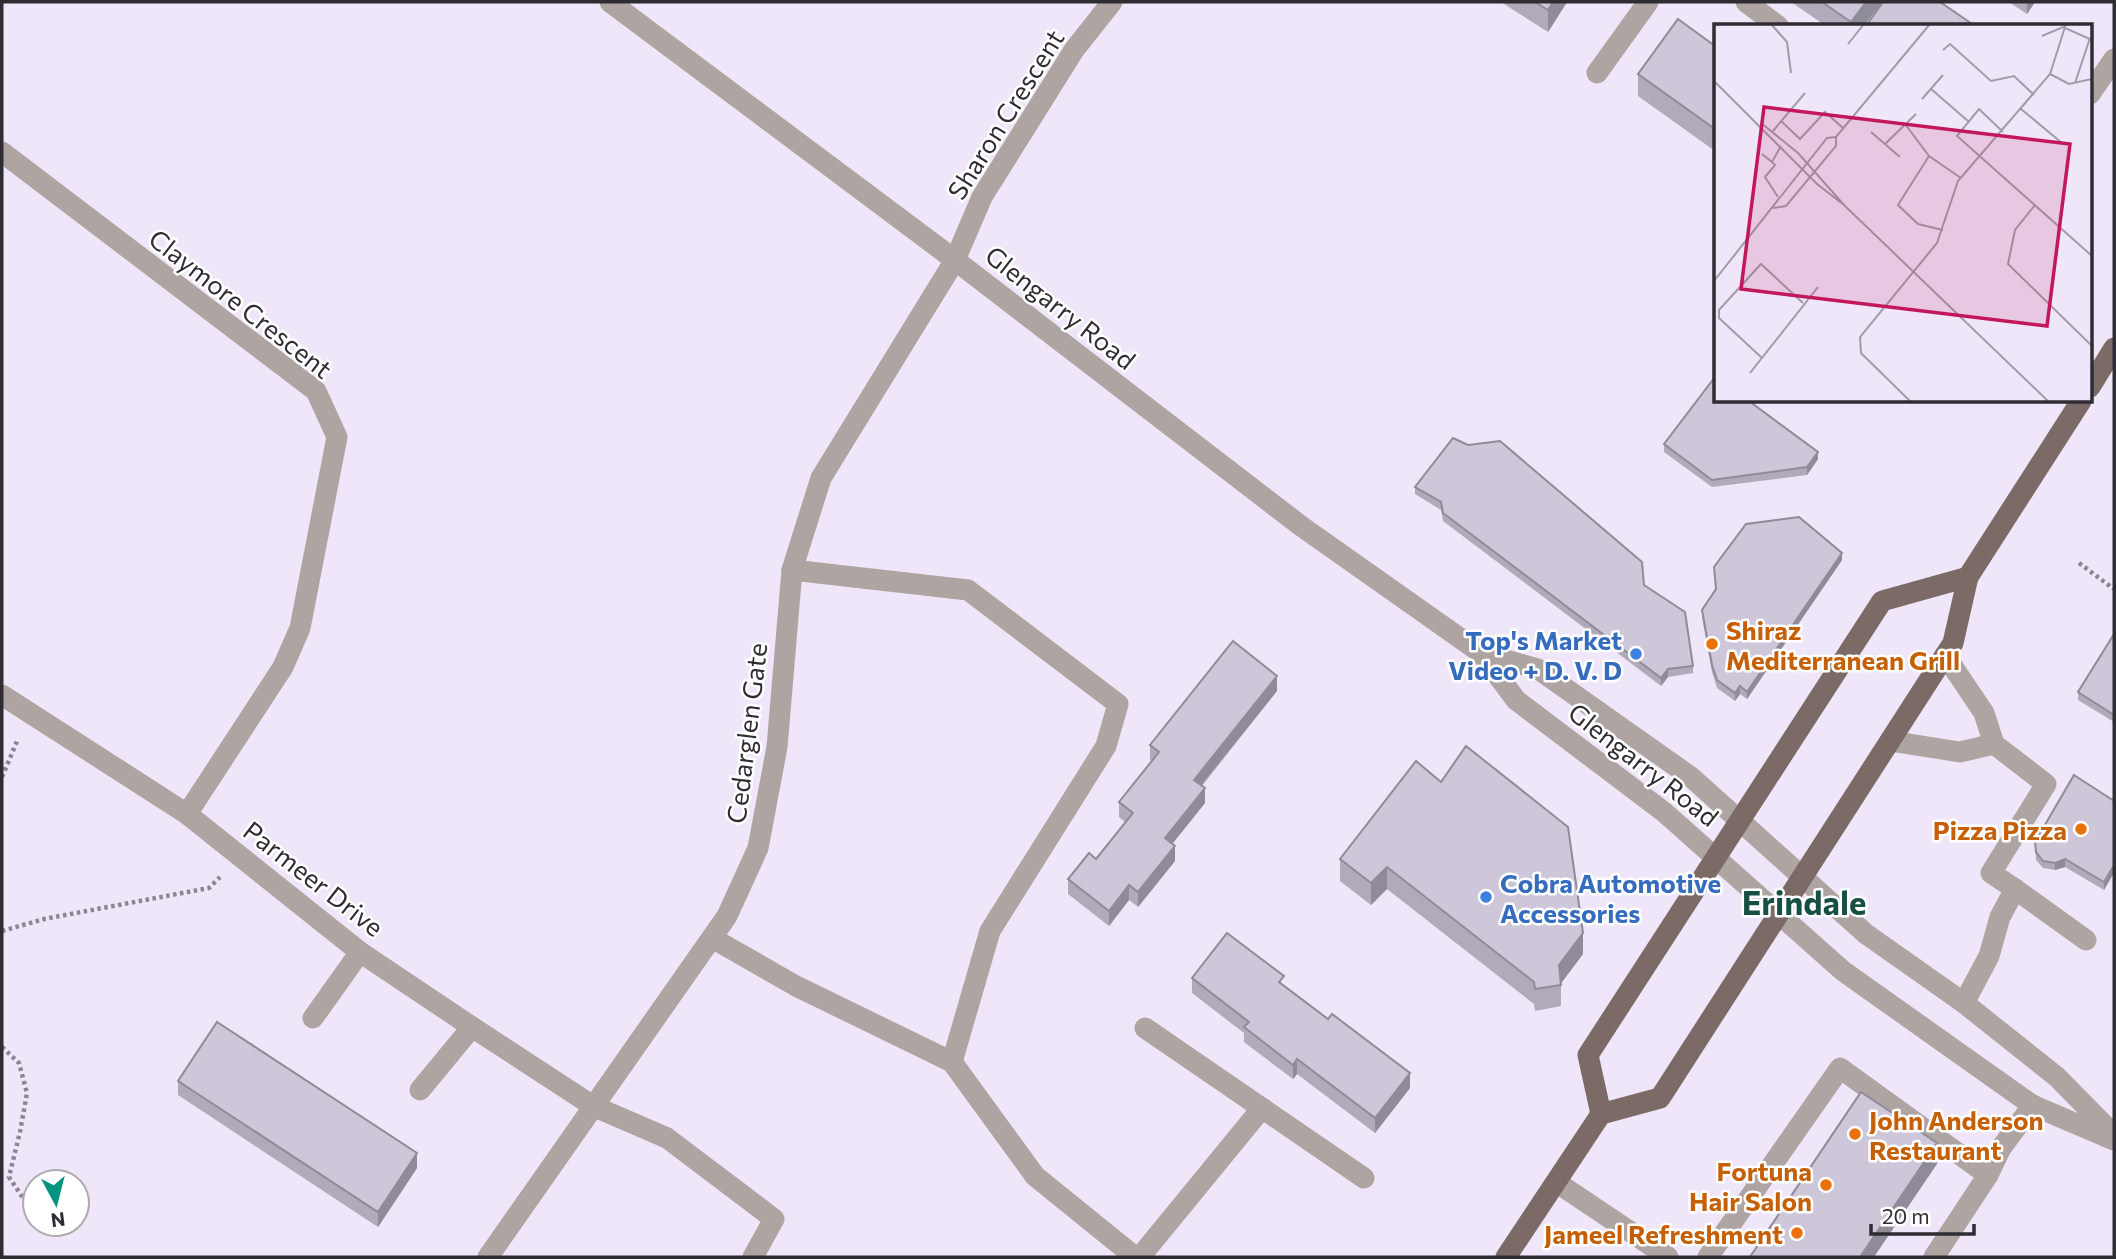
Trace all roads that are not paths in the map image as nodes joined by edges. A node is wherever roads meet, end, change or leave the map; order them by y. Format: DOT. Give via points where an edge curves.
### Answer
graph roads {
  1 [pos="610,2"];
  2 [pos="1112,2"];
  3 [pos="1648,2"];
  4 [pos="1746,2"];
  5 [pos="1775,24"];
  6 [pos="2114,59"];
  7 [pos="1597,73"];
  8 [pos="2092,91"];
  9 [pos="2,152"];
  10 [pos="955,260"];
  11 [pos="2114,348"];
  12 [pos="2092,384"];
  13 [pos="2080,402"];
  14 [pos="792,569"];
  15 [pos="1968,577"];
  16 [pos="1481,653"];
  17 [pos="1945,655"];
  18 [pos="2,695"];
  19 [pos="1890,741"];
  20 [pos="1994,744"];
  21 [pos="187,814"];
  22 [pos="1740,821"];
  23 [pos="1716,858"];
  24 [pos="1802,877"];
  25 [pos="2015,889"];
  26 [pos="1779,914"];
  27 [pos="712,938"];
  28 [pos="2086,940"];
  29 [pos="360,951"];
  30 [pos="1964,1003"];
  31 [pos="313,1018"];
  32 [pos="471,1027"];
  33 [pos="1145,1028"];
  34 [pos="952,1062"];
  35 [pos="419,1090"];
  36 [pos="593,1105"];
  37 [pos="2033,1105"];
  38 [pos="1262,1108"];
  39 [pos="1601,1114"];
  40 [pos="2114,1135"];
  41 [pos="2114,1140"];
  42 [pos="1988,1175"];
  43 [pos="1364,1178"];
  44 [pos="1556,1182"];
  45 [pos="488,1257"];
  46 [pos="753,1257"];
  47 [pos="1137,1257"];
  48 [pos="1506,1257"];
  49 [pos="1668,1257"];
  50 [pos="1708,1257"];
  51 [pos="1934,1257"];
  1 -- 10 [label="street, Glengarry Road"];
  2 -- 10 [label="street, Sharon Crescent" via="1074,50 982,198"];
  3 -- 7 [label="street"];
  4 -- 5 [label="street"];
  6 -- 8 [label="street"];
  9 -- 21 [label="street, Claymore Crescent" via="317,391 337,437 300,628 283,667"];
  10 -- 14 [label="street, Cedarglen Gate" via="821,478"];
  10 -- 16 [label="street, Glengarry Road" via="1301,526"];
  11 -- 12 [label="main road"];
  13 -- 15 [label="main road"];
  14 -- 27 [label="street, Cedarglen Gate" via="776,747 758,848"];
  14 -- 34 [label="street" via="968,590 1118,704 1106,746 990,931"];
  15 -- 17 [label="main road" via="1953,643"];
  15 -- 22 [label="main road" via="1882,601"];
  16 -- 22 [label="street, Glengarry Road" via="1538,669 1691,777"];
  16 -- 23 [label="street, Glengarry Road" via="1516,700 1664,812"];
  17 -- 19 [label="main road"];
  17 -- 20 [label="street" via="1984,713"];
  18 -- 21 [label="street, Parmeer Drive"];
  19 -- 20 [label="street" via="1960,752"];
  19 -- 24 [label="main road"];
  20 -- 25 [label="street" via="2046,784 1991,873"];
  21 -- 29 [label="street, Parmeer Drive"];
  22 -- 23 [label="main road"];
  22 -- 24 [label="street, Glengarry Road"];
  23 -- 26 [label="street, Glengarry Road"];
  23 -- 39 [label="main road" via="1588,1055"];
  24 -- 26 [label="main road"];
  24 -- 30 [label="street, Glengarry Road" via="1866,934"];
  25 -- 28 [label="street"];
  25 -- 30 [label="street" via="2000,917 1989,956"];
  26 -- 37 [label="street, Glengarry Road" via="1843,971"];
  26 -- 39 [label="main road" via="1660,1098"];
  27 -- 34 [label="street" via="796,986"];
  27 -- 36 [label="street, Cedarglen Gate"];
  29 -- 31 [label="street"];
  29 -- 32 [label="street, Parmeer Drive"];
  30 -- 40 [label="street, Glengarry Road" via="2057,1077"];
  32 -- 35 [label="street"];
  32 -- 36 [label="street, Parmeer Drive"];
  33 -- 38 [label="street"];
  34 -- 47 [label="street" via="1035,1176"];
  36 -- 45 [label="street, Cedarglen Gate"];
  36 -- 46 [label="street, Parmeer Drive" via="667,1138 775,1219"];
  37 -- 41 [label="street, Glengarry Road"];
  37 -- 42 [label="street" via="2001,1148"];
  38 -- 43 [label="street"];
  38 -- 47 [label="street"];
  39 -- 44 [label="main road"];
  42 -- 50 [label="street" via="1840,1068"];
  42 -- 51 [label="street"];
  44 -- 48 [label="main road"];
  44 -- 49 [label="street"];
}
